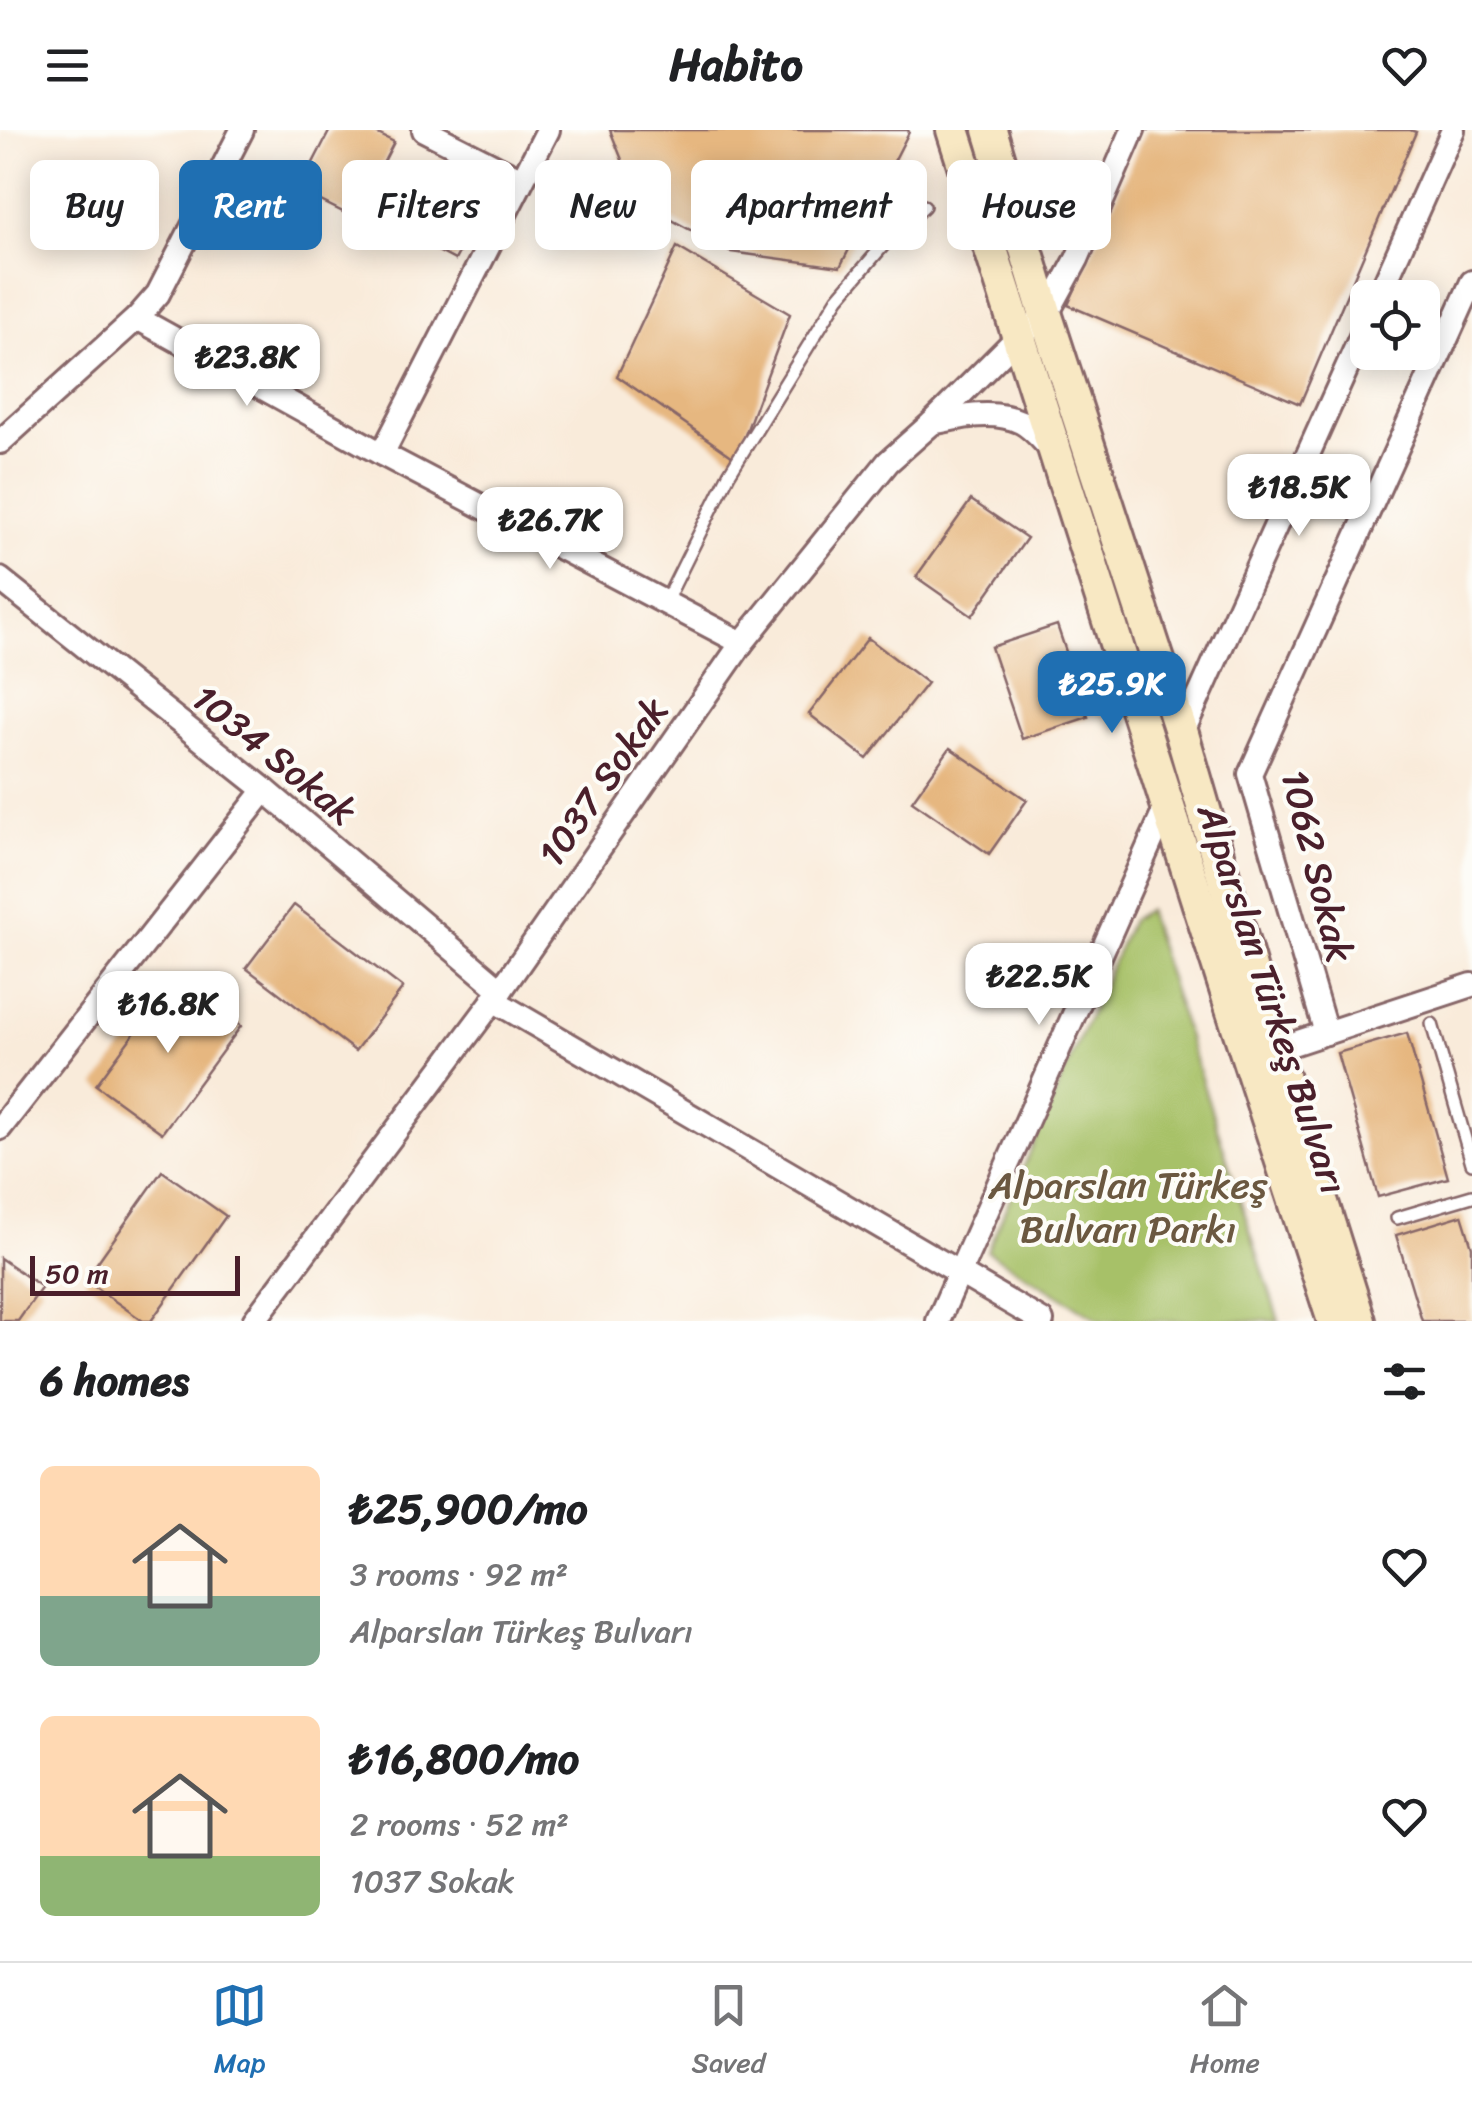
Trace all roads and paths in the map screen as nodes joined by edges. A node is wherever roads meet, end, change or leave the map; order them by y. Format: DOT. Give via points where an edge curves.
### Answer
graph roads {
  1 [pos="242,130"];
  2 [pos="424,130"];
  3 [pos="548,130"];
  4 [pos="953,130"];
  5 [pos="990,130"];
  6 [pos="1133,130"];
  7 [pos="1453,130"];
  8 [pos="522,180"];
  9 [pos="879,250"];
  10 [pos="1386,280"];
  11 [pos="1472,282"];
  12 [pos="1046,316"];
  13 [pos="137,318"];
  14 [pos="1018,337"];
  15 [pos="1350,362"];
  16 [pos="932,423"];
  17 [pos="0,442"];
  18 [pos="1055,453"];
  19 [pos="382,454"];
  20 [pos="0,579"];
  21 [pos="666,603"];
  22 [pos="742,644"];
  23 [pos="1182,734"];
  24 [pos="265,790"];
  25 [pos="1167,805"];
  26 [pos="1472,984"];
  27 [pos="497,995"];
  28 [pos="1432,1024"];
  29 [pos="1326,1033"];
  30 [pos="1274,1050"];
  31 [pos="0,1128"];
  32 [pos="1472,1162"];
  33 [pos="1472,1196"];
  34 [pos="1397,1218"];
  35 [pos="959,1272"];
  36 [pos="254,1321"];
  37 [pos="938,1321"];
  38 [pos="1042,1321"];
  39 [pos="1334,1321"];
  40 [pos="1358,1321"];
  1 -- 13 [label="street" via="158,294"];
  2 -- 8 [label="street"];
  3 -- 8 [label="street"];
  4 -- 14 [label="main road, Alparslan Türkeş Bulvarı"];
  5 -- 12 [label="main road, Alparslan Türkeş Bulvarı"];
  6 -- 12 [label="street"];
  7 -- 10 [label="street"];
  8 -- 19 [label="street"];
  9 -- 21 [label="lane" via="838,298 729,474"];
  11 -- 29 [label="street, 1062 Sokak" via="1250,774"];
  12 -- 14 [label="street, 1037 Sokak"];
  12 -- 23 [label="main road, Alparslan Türkeş Bulvarı"];
  13 -- 17 [label="street"];
  13 -- 19 [label="street"];
  14 -- 16 [label="street, 1037 Sokak"];
  14 -- 18 [label="main road, Alparslan Türkeş Bulvarı"];
  15 -- 23 [label="street"];
  16 -- 18 [label="street" via="994,415 1022,422"];
  16 -- 22 [label="street, 1037 Sokak" via="888,462"];
  18 -- 25 [label="main road, Alparslan Türkeş Bulvarı"];
  19 -- 21 [label="street"];
  20 -- 24 [label="street, 1034 Sokak"];
  21 -- 22 [label="street"];
  22 -- 27 [label="street, 1037 Sokak"];
  23 -- 30 [label="main road, Alparslan Türkeş Bulvarı"];
  24 -- 27 [label="street, 1034 Sokak"];
  24 -- 31 [label="street"];
  25 -- 35 [label="street"];
  25 -- 39 [label="main road, Alparslan Türkeş Bulvarı"];
  26 -- 29 [label="street"];
  27 -- 35 [label="street, 1034 Sokak"];
  27 -- 36 [label="street, 1037 Sokak"];
  28 -- 32 [label="lane"];
  29 -- 30 [label="street"];
  30 -- 40 [label="main road, Alparslan Türkeş Bulvarı"];
  33 -- 34 [label="lane"];
  35 -- 37 [label="street"];
  35 -- 38 [label="street, 1034 Sokak"];
}
